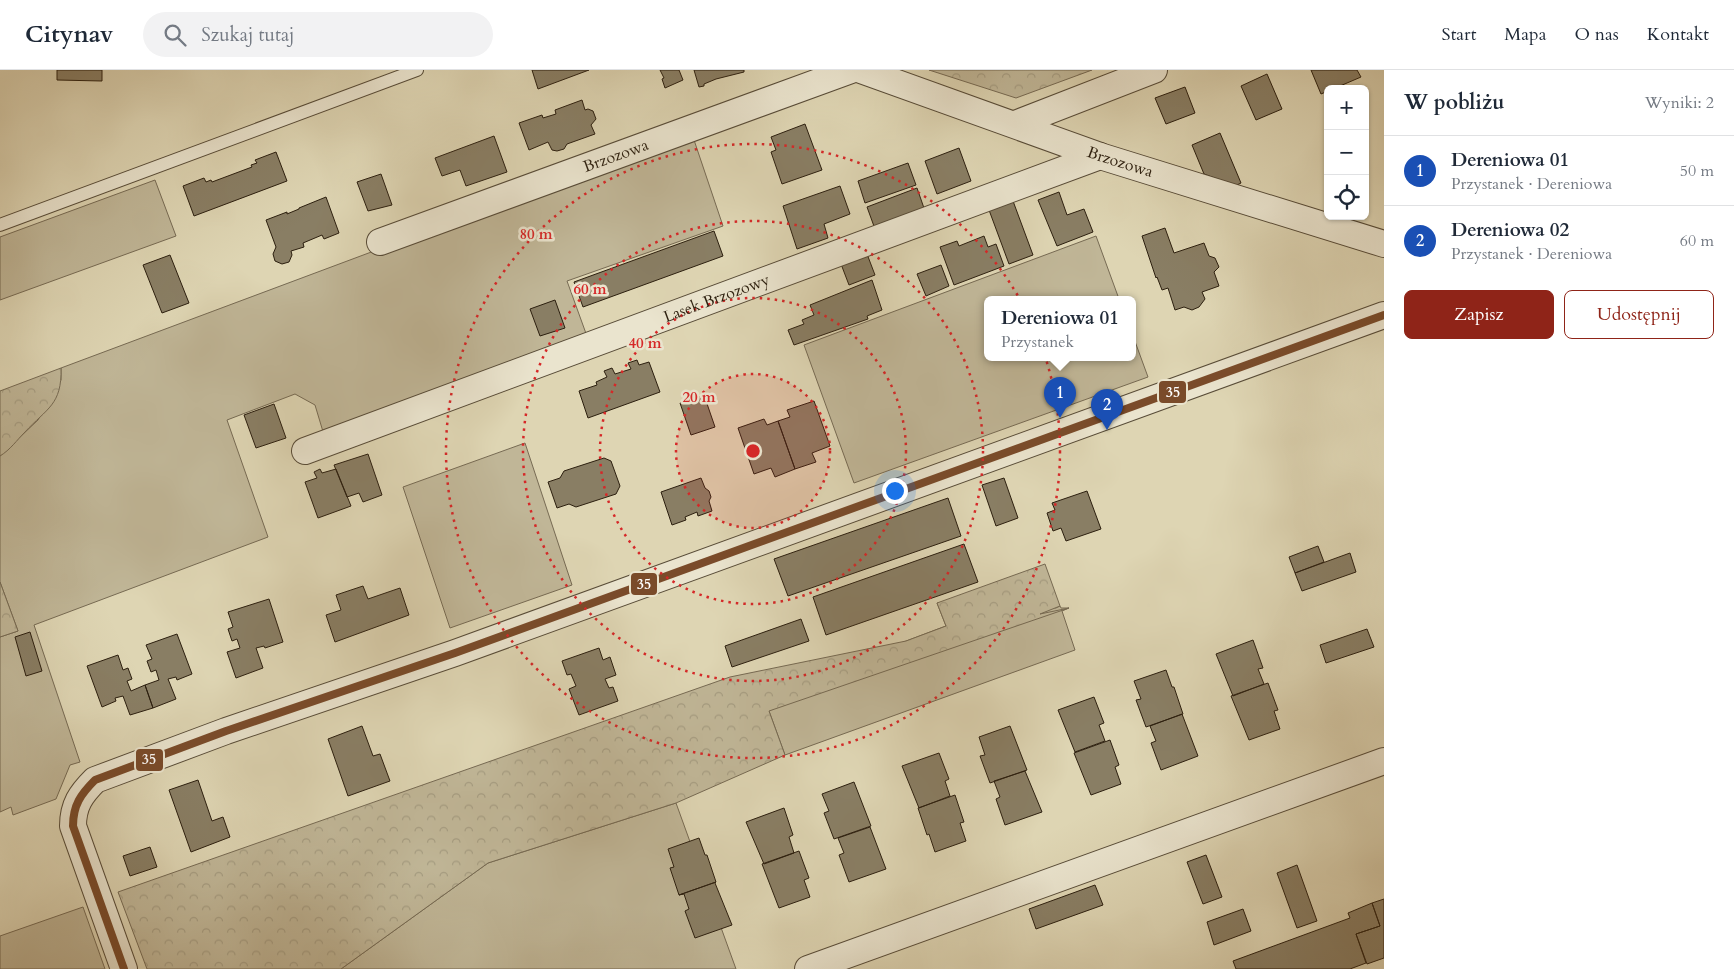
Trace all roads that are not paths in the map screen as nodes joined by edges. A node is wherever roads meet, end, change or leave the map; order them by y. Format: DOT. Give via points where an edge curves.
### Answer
graph roads {
  1 [pos="417,70"];
  2 [pos="852,70"];
  3 [pos="860,70"];
  4 [pos="1154,70"];
  5 [pos="1015,124"];
  6 [pos="1100,156"];
  7 [pos="0,225"];
  8 [pos="380,242"];
  9 [pos="1384,244"];
  10 [pos="1384,314"];
  11 [pos="305,451"];
  12 [pos="1384,761"];
  13 [pos="124,969"];
  14 [pos="808,969"];
  1 -- 7 [label="lane"];
  2 -- 8 [label="street, Brzozowa"];
  3 -- 5 [label="street, Brzozowa"];
  4 -- 5 [label="street"];
  5 -- 6 [label="street, Brzozowa"];
  6 -- 9 [label="street, Brzozowa"];
  6 -- 11 [label="street, Lasek Brzozowy"];
  10 -- 13 [label="street" via="455,653 226,731 95,780 83,793 73,813 73,826"];
  12 -- 14 [label="street"];
}
